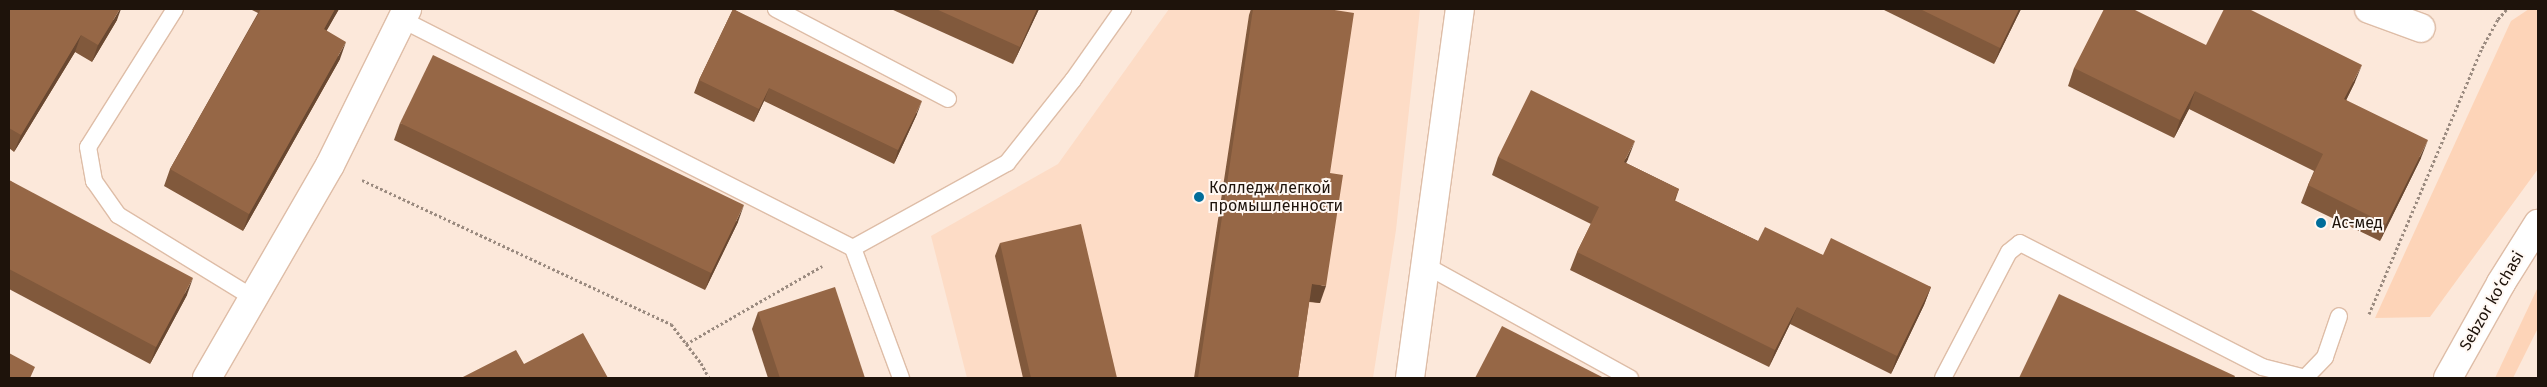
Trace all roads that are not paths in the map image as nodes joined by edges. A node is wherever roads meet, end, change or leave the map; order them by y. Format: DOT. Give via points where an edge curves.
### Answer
graph roads {
  1 [pos="175,9"];
  2 [pos="776,9"];
  3 [pos="1123,9"];
  4 [pos="1460,9"];
  5 [pos="2368,9"];
  6 [pos="404,14"];
  7 [pos="2421,28"];
  8 [pos="948,99"];
  9 [pos="2538,224"];
  10 [pos="853,248"];
  11 [pos="1425,264"];
  12 [pos="255,299"];
  13 [pos="2339,316"];
  14 [pos="207,378"];
  15 [pos="901,378"];
  16 [pos="1410,378"];
  17 [pos="1630,378"];
  18 [pos="1943,378"];
  19 [pos="2448,378"];
  1 -- 12 [label="lane" via="88,147 94,181 118,215"];
  2 -- 8 [label="lane"];
  3 -- 10 [label="lane" via="1073,80 1007,163"];
  4 -- 11 [label="street"];
  5 -- 7 [label="street"];
  6 -- 10 [label="lane"];
  6 -- 12 [label="street" via="330,164"];
  9 -- 19 [label="street, Sebzor ko‘chasi"];
  10 -- 15 [label="lane"];
  11 -- 16 [label="street"];
  11 -- 17 [label="lane"];
  12 -- 14 [label="street"];
  13 -- 18 [label="lane" via="2325,357 2305,378 2262,367 2020,243 2009,252"];
}
